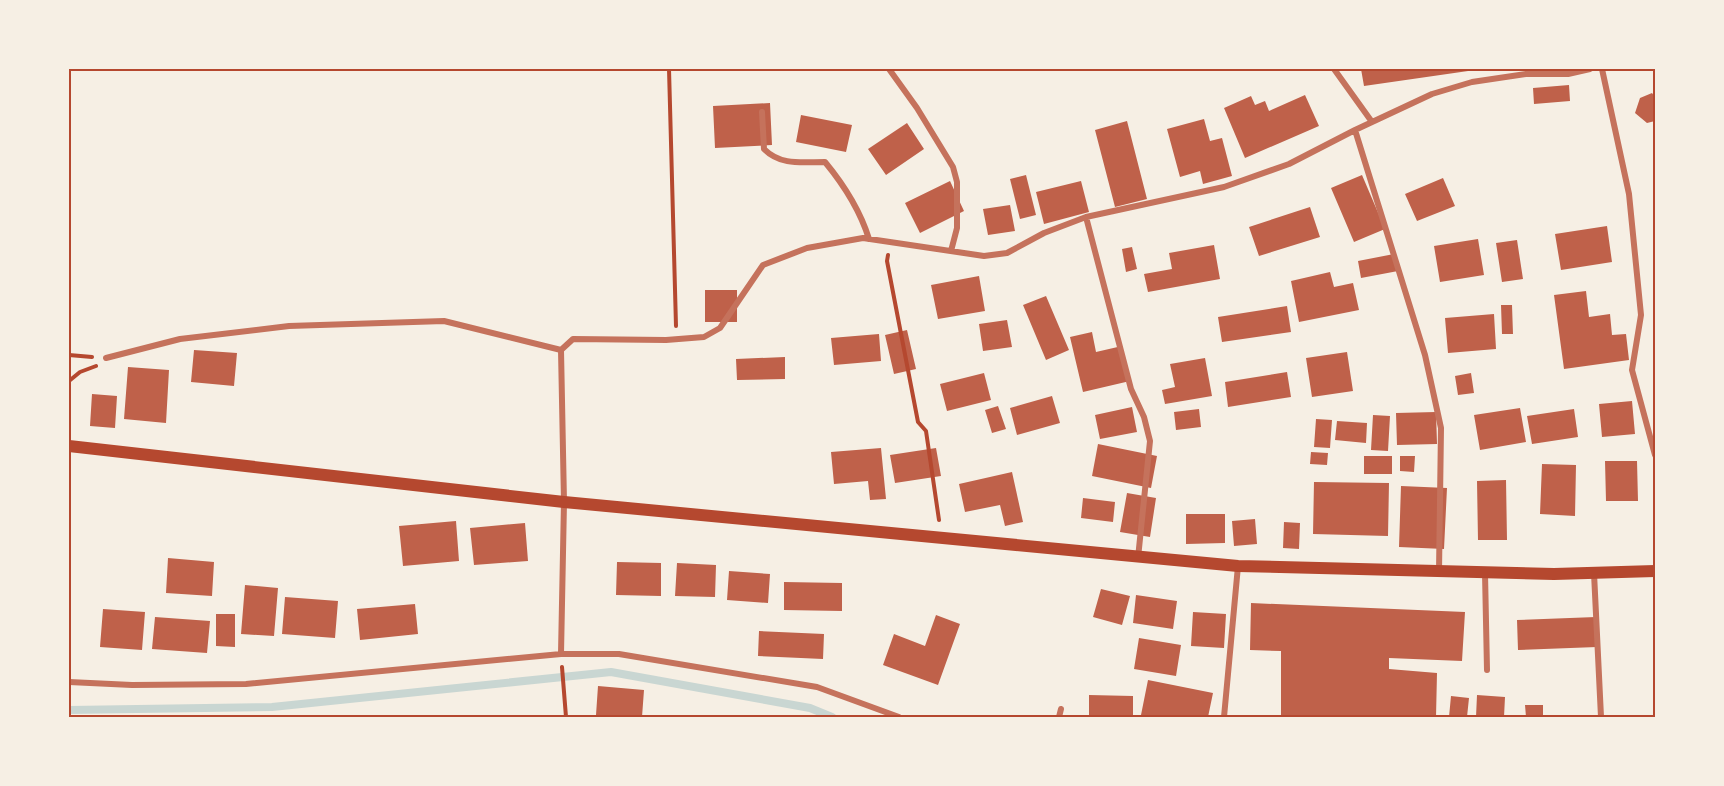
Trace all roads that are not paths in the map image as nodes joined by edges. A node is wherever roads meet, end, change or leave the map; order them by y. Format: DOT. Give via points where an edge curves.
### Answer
graph roads {
  1 [pos="889,69"];
  2 [pos="1334,69"];
  3 [pos="1590,69"];
  4 [pos="1602,69"];
  5 [pos="762,112"];
  6 [pos="1372,122"];
  7 [pos="1355,130"];
  8 [pos="1086,218"];
  9 [pos="868,239"];
  10 [pos="951,251"];
  11 [pos="561,351"];
  12 [pos="106,358"];
  13 [pos="69,446"];
  14 [pos="1655,455"];
  15 [pos="564,502"];
  16 [pos="1138,558"];
  17 [pos="1238,566"];
  18 [pos="1655,571"];
  19 [pos="1439,572"];
  20 [pos="1485,573"];
  21 [pos="1594,573"];
  22 [pos="561,654"];
  23 [pos="1487,670"];
  24 [pos="69,682"];
  25 [pos="1061,709"];
  26 [pos="899,717"];
  27 [pos="1059,717"];
  28 [pos="1224,717"];
  29 [pos="1602,717"];
  1 -- 10 [label="street" via="953,167 957,182 957,228"];
  2 -- 6 [label="street"];
  3 -- 6 [label="street" via="1472,82 1432,94"];
  4 -- 14 [label="street" via="1629,194 1641,315 1632,370"];
  5 -- 9 [label="street" via="764,149 788,163 825,162 842,183 864,223"];
  6 -- 7 [label="street"];
  7 -- 8 [label="street" via="1289,164 1224,187"];
  7 -- 19 [label="street" via="1425,355 1441,428"];
  8 -- 10 [label="street" via="1044,233 1007,253 984,256"];
  8 -- 16 [label="street" via="1131,389 1150,441"];
  9 -- 10 [label="street"];
  9 -- 11 [label="street" via="807,248 763,264 720,328 704,337 573,339"];
  11 -- 12 [label="street" via="444,321 267,329 180,339"];
  11 -- 15 [label="street"];
  13 -- 15 [label="main road"];
  15 -- 16 [label="main road"];
  15 -- 22 [label="street"];
  16 -- 17 [label="main road"];
  17 -- 19 [label="main road"];
  17 -- 28 [label="street"];
  18 -- 21 [label="main road"];
  19 -- 20 [label="main road"];
  20 -- 21 [label="main road"];
  20 -- 23 [label="street"];
  21 -- 29 [label="street"];
  22 -- 24 [label="street" via="246,684"];
  22 -- 26 [label="street" via="619,654 817,687"];
  25 -- 27 [label="street"];
}
